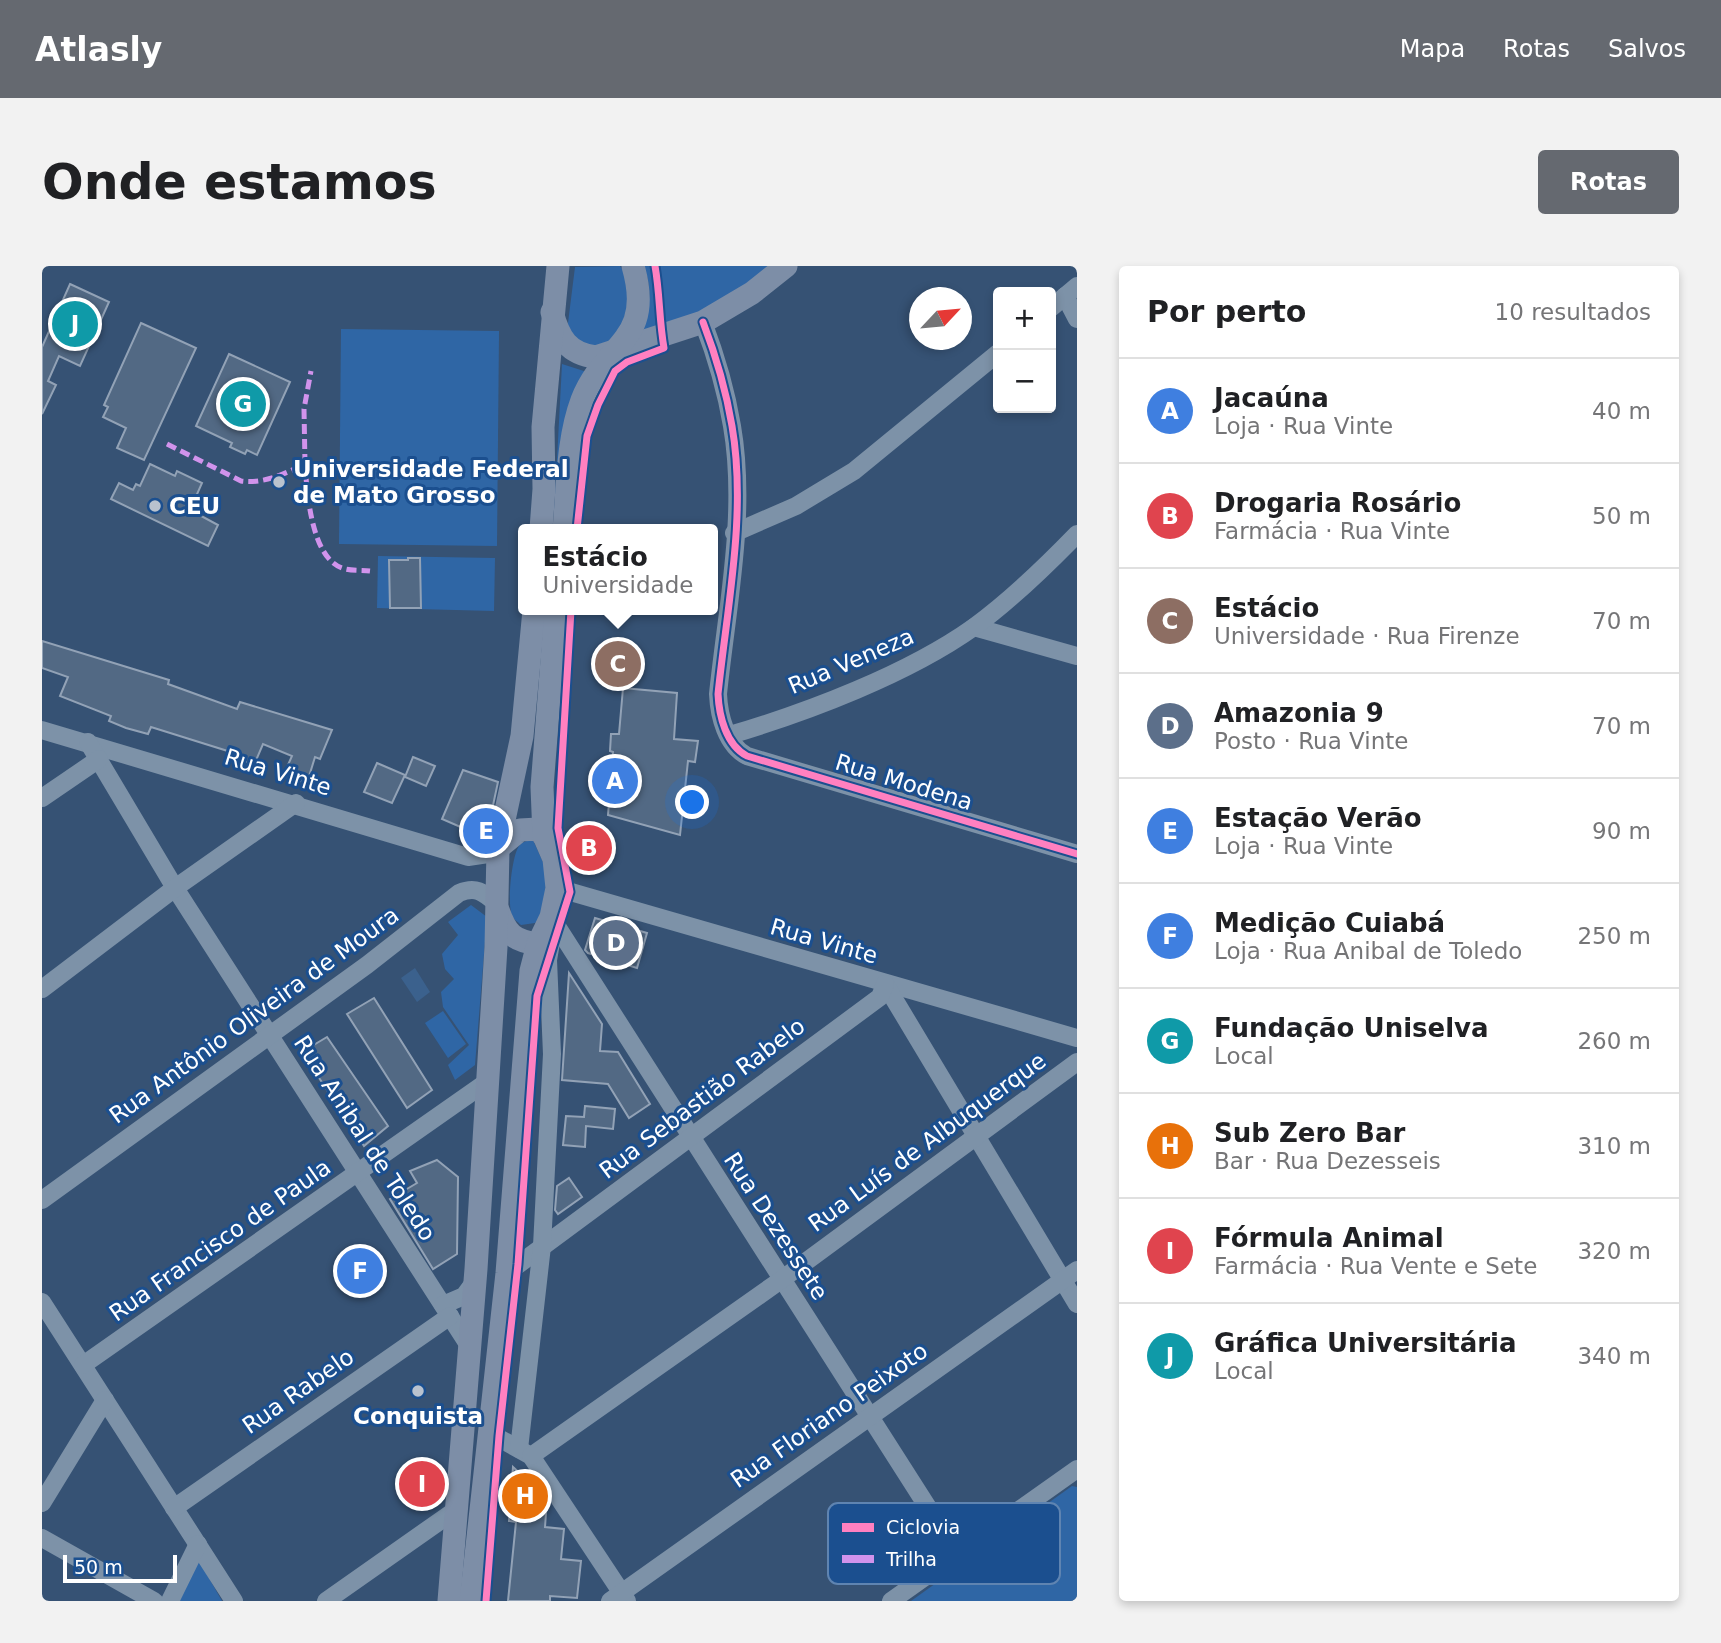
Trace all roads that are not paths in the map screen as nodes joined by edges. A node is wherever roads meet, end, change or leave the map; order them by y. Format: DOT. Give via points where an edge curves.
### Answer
graph roads {
  1 [pos="633,266"];
  2 [pos="786,266"];
  3 [pos="559,267"];
  4 [pos="1071,291"];
  5 [pos="1056,304"];
  6 [pos="552,312"];
  7 [pos="1077,319"];
  8 [pos="703,322"];
  9 [pos="617,351"];
  10 [pos="993,357"];
  11 [pos="541,524"];
  12 [pos="564,524"];
  13 [pos="734,533"];
  14 [pos="1077,534"];
  15 [pos="534,615"];
  16 [pos="556,615"];
  17 [pos="974,627"];
  18 [pos="1077,656"];
  19 [pos="42,730"];
  20 [pos="730,735"];
  21 [pos="89,742"];
  22 [pos="99,759"];
  23 [pos="42,798"];
  24 [pos="296,803"];
  25 [pos="544,836"];
  26 [pos="498,848"];
  27 [pos="1077,854"];
  28 [pos="175,888"];
  29 [pos="557,888"];
  30 [pos="496,903"];
  31 [pos="552,921"];
  32 [pos="538,944"];
  33 [pos="885,984"];
  34 [pos="42,989"];
  35 [pos="270,1035"];
  36 [pos="1077,1038"];
  37 [pos="1077,1062"];
  38 [pos="488,1081"];
  39 [pos="976,1135"];
  40 [pos="691,1139"];
  41 [pos="360,1173"];
  42 [pos="42,1200"];
  43 [pos="542,1246"];
  44 [pos="507,1273"];
  45 [pos="1070,1275"];
  46 [pos="781,1280"];
  47 [pos="475,1281"];
  48 [pos="42,1302"];
  49 [pos="1077,1304"];
  50 [pos="447,1310"];
  51 [pos="469,1346"];
  52 [pos="83,1365"];
  53 [pos="105,1400"];
  54 [pos="869,1416"];
  55 [pos="488,1432"];
  56 [pos="525,1453"];
  57 [pos="1077,1469"];
  58 [pos="42,1503"];
  59 [pos="925,1503"];
  60 [pos="1028,1503"];
  61 [pos="174,1507"];
  62 [pos="457,1509"];
  63 [pos="42,1538"];
  64 [pos="198,1545"];
  65 [pos="914,1584"];
  66 [pos="619,1599"];
  67 [pos="154,1601"];
  68 [pos="170,1601"];
  69 [pos="234,1601"];
  70 [pos="326,1601"];
  71 [pos="449,1601"];
  72 [pos="471,1601"];
  73 [pos="891,1601"];
  1 -- 9 [label="main road" via="640,298 638,315"];
  2 -- 8 [label="main road"];
  3 -- 6 [label="main road"];
  4 -- 5 [label="street"];
  4 -- 7 [label="street"];
  6 -- 9 [label="main road" via="560,337 573,351 596,358"];
  6 -- 11 [label="main road"];
  8 -- 9 [label="main road"];
  8 -- 13 [label="street" via="733,427"];
  9 -- 12 [label="main road" via="583,399 573,437"];
  10 -- 13 [label="street" via="854,471 796,506"];
  13 -- 20 [label="street" via="718,694 719,717"];
  14 -- 17 [label="street, Rua Veneza"];
  15 -- 26 [label="main road" via="522,736"];
  16 -- 25 [label="main road" via="542,787"];
  17 -- 18 [label="street"];
  17 -- 20 [label="street, Rua Veneza" via="873,683"];
  19 -- 21 [label="street, Rua Vinte"];
  20 -- 27 [label="street, Rua Modena" via="735,747 747,756"];
  21 -- 22 [label="street, Rua Anibal de Toledo"];
  21 -- 24 [label="street, Rua Vinte"];
  22 -- 23 [label="street"];
  22 -- 28 [label="street, Rua Anibal de Toledo"];
  24 -- 26 [label="street, Rua Vinte" via="468,857"];
  24 -- 28 [label="street"];
  25 -- 26 [label="main road" via="538,829 520,830"];
  25 -- 29 [label="main road" via="554,859"];
  26 -- 30 [label="main road"];
  28 -- 34 [label="street"];
  28 -- 35 [label="street, Rua Anibal de Toledo"];
  29 -- 31 [label="main road"];
  29 -- 33 [label="street, Rua Vinte"];
  30 -- 32 [label="main road" via="506,931 523,942"];
  30 -- 35 [label="street, Rua Antônio Oliveira de Moura" via="481,890 459,892"];
  30 -- 38 [label="main road"];
  31 -- 32 [label="main road"];
  31 -- 40 [label="street, Rua Dezessete"];
  31 -- 43 [label="street" via="548,960 552,1054"];
  32 -- 44 [label="main road" via="531,971"];
  33 -- 36 [label="street, Rua Vinte"];
  33 -- 39 [label="street"];
  33 -- 40 [label="street, Rua Sebastião Rabelo" via="880,997"];
  35 -- 41 [label="street, Rua Anibal de Toledo"];
  35 -- 42 [label="street, Rua Antônio Oliveira de Moura"];
  37 -- 39 [label="street, Rua Luís de Albuquerque"];
  38 -- 41 [label="street, Rua Francisco de Paula"];
  38 -- 47 [label="main road"];
  39 -- 45 [label="street"];
  39 -- 46 [label="street, Rua Luís de Albuquerque"];
  40 -- 43 [label="street, Rua Sebastião Rabelo"];
  40 -- 46 [label="street, Rua Dezessete"];
  41 -- 50 [label="street, Rua Anibal de Toledo"];
  41 -- 52 [label="street, Rua Francisco de Paula"];
  43 -- 44 [label="street, Rua Sebastião Rabelo"];
  43 -- 56 [label="street"];
  44 -- 55 [label="main road"];
  45 -- 49 [label="street"];
  45 -- 54 [label="street, Rua Floriano Peixoto"];
  46 -- 54 [label="street, Rua Dezessete"];
  46 -- 56 [label="street, Rua Luís de Albuquerque"];
  47 -- 50 [label="street, Rua Rabelo"];
  47 -- 51 [label="main road"];
  48 -- 52 [label="street"];
  50 -- 51 [label="street, Rua Anibal de Toledo"];
  50 -- 61 [label="street, Rua Rabelo"];
  51 -- 62 [label="main road"];
  52 -- 53 [label="street"];
  53 -- 58 [label="street"];
  53 -- 61 [label="street"];
  54 -- 59 [label="street, Rua Dezessete"];
  54 -- 66 [label="street, Rua Floriano Peixoto"];
  55 -- 56 [label="street"];
  55 -- 72 [label="main road"];
  56 -- 66 [label="street"];
  57 -- 60 [label="street"];
  61 -- 64 [label="street"];
  62 -- 70 [label="street"];
  62 -- 71 [label="main road"];
  63 -- 67 [label="street"];
  64 -- 68 [label="street"];
  64 -- 69 [label="street"];
  65 -- 73 [label="street"];
}
